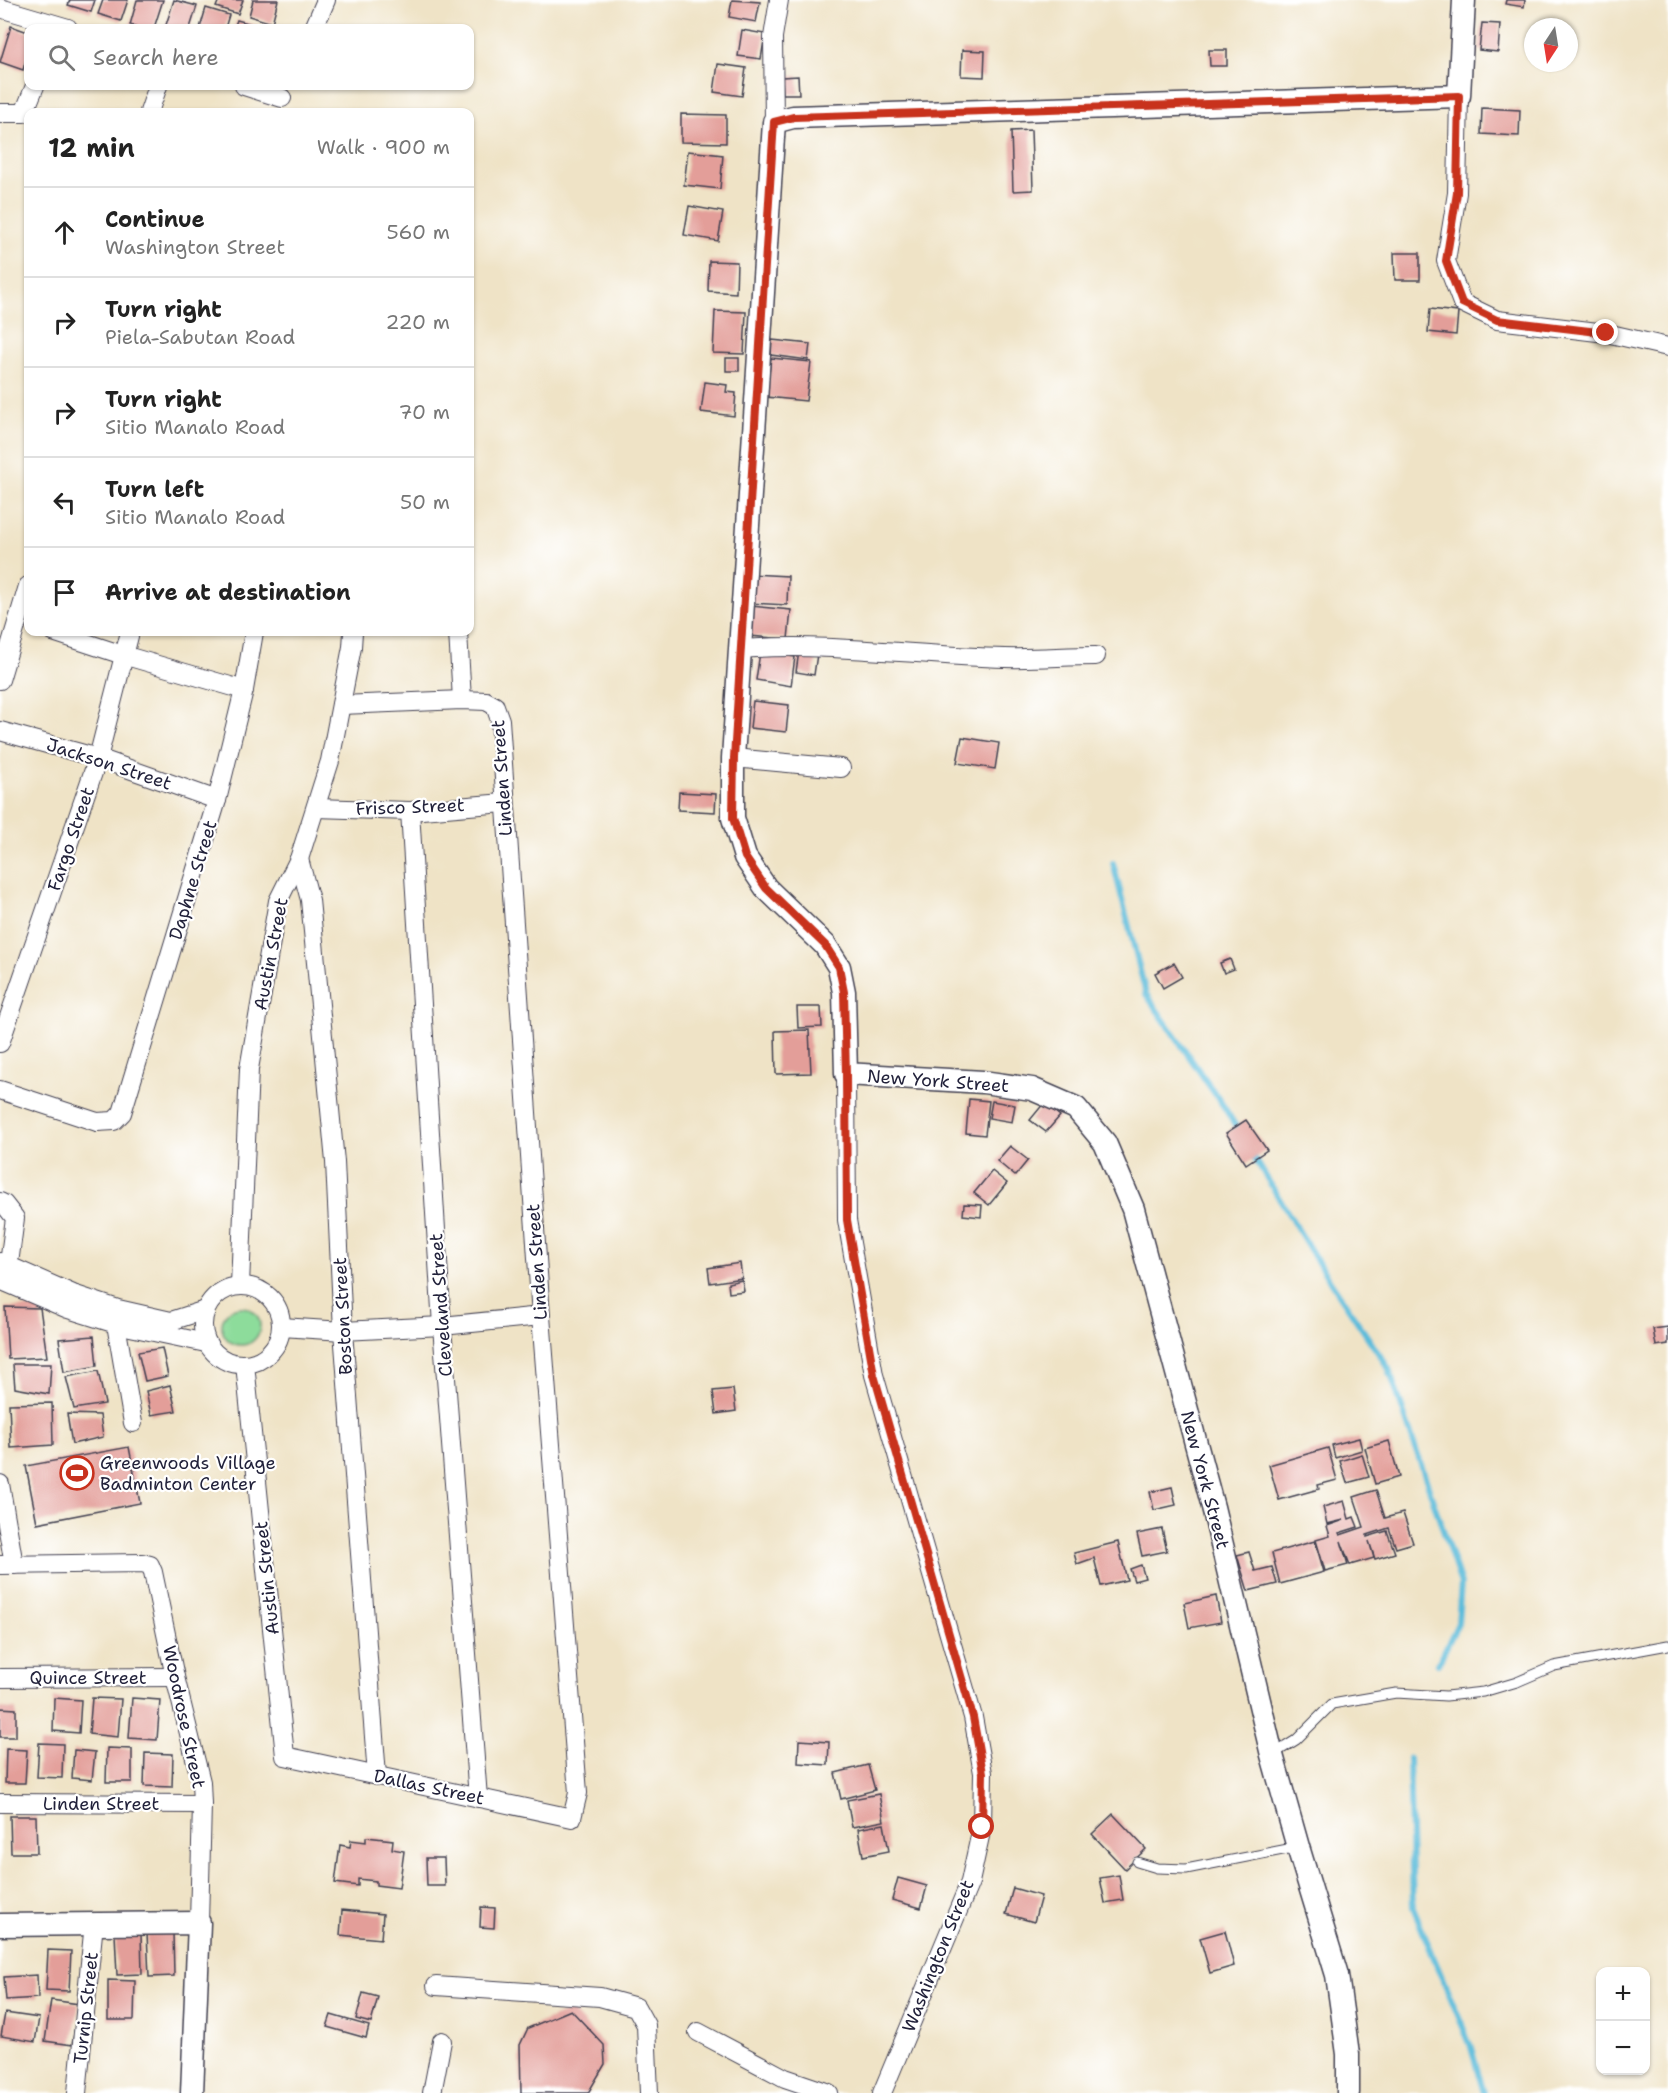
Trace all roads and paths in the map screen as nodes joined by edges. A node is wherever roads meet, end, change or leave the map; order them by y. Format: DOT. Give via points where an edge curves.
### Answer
graph roads {
  1 [pos="326,0"];
  2 [pos="779,0"];
  3 [pos="1464,0"];
  4 [pos="0,8"];
  5 [pos="50,24"];
  6 [pos="316,24"];
  7 [pos="33,90"];
  8 [pos="157,90"];
  9 [pos="256,90"];
  10 [pos="1459,96"];
  11 [pos="282,99"];
  12 [pos="26,108"];
  13 [pos="150,108"];
  14 [pos="0,112"];
  15 [pos="24,112"];
  16 [pos="774,122"];
  17 [pos="1668,347"];
  18 [pos="24,622"];
  19 [pos="65,636"];
  20 [pos="129,636"];
  21 [pos="253,636"];
  22 [pos="352,636"];
  23 [pos="458,636"];
  24 [pos="741,649"];
  25 [pos="123,655"];
  26 [pos="1096,656"];
  27 [pos="0,680"];
  28 [pos="244,690"];
  29 [pos="462,700"];
  30 [pos="341,705"];
  31 [pos="0,731"];
  32 [pos="99,758"];
  33 [pos="734,758"];
  34 [pos="841,768"];
  35 [pos="217,800"];
  36 [pos="504,803"];
  37 [pos="316,808"];
  38 [pos="410,811"];
  39 [pos="299,859"];
  40 [pos="0,1043"];
  41 [pos="846,1074"];
  42 [pos="0,1090"];
  43 [pos="0,1202"];
  44 [pos="2,1271"];
  45 [pos="240,1286"];
  46 [pos="205,1310"];
  47 [pos="541,1316"];
  48 [pos="116,1324"];
  49 [pos="442,1326"];
  50 [pos="282,1328"];
  51 [pos="343,1331"];
  52 [pos="206,1343"];
  53 [pos="245,1364"];
  54 [pos="134,1423"];
  55 [pos="0,1484"];
  56 [pos="7,1565"];
  57 [pos="1668,1645"];
  58 [pos="176,1677"];
  59 [pos="0,1678"];
  60 [pos="1272,1755"];
  61 [pos="285,1756"];
  62 [pos="378,1776"];
  63 [pos="478,1798"];
  64 [pos="0,1803"];
  65 [pos="202,1804"];
  66 [pos="572,1818"];
  67 [pos="1298,1847"];
  68 [pos="1137,1862"];
  69 [pos="94,1923"];
  70 [pos="199,1923"];
  71 [pos="0,1925"];
  72 [pos="436,1986"];
  73 [pos="698,2032"];
  74 [pos="442,2041"];
  75 [pos="77,2093"];
  76 [pos="192,2093"];
  77 [pos="432,2093"];
  78 [pos="649,2093"];
  79 [pos="829,2093"];
  80 [pos="882,2093"];
  81 [pos="1348,2093"];
  1 -- 6 [label="street"];
  2 -- 16 [label="street, Washington Street" via="773,37"];
  3 -- 10 [label="street"];
  4 -- 5 [label="street"];
  7 -- 12 [label="street"];
  8 -- 13 [label="street"];
  9 -- 11 [label="street"];
  10 -- 16 [label="street" via="794,117"];
  10 -- 17 [label="street" via="1457,193 1446,261 1462,303 1497,320 1606,333"];
  14 -- 15 [label="street"];
  16 -- 24 [label="street, Washington Street"];
  18 -- 27 [label="street"];
  19 -- 25 [label="street"];
  20 -- 25 [label="street, Fargo Street"];
  21 -- 28 [label="street, Daphne Street"];
  22 -- 30 [label="street, Austin Street"];
  23 -- 29 [label="street"];
  24 -- 26 [label="street" via="816,647 1006,658"];
  24 -- 33 [label="street, Washington Street"];
  25 -- 28 [label="street"];
  25 -- 32 [label="street, Fargo Street"];
  28 -- 35 [label="street, Daphne Street"];
  29 -- 30 [label="street"];
  29 -- 36 [label="street, Linden Street" via="486,701 495,706 500,720"];
  30 -- 37 [label="street, Austin Street"];
  31 -- 32 [label="street, Jackson Street"];
  32 -- 35 [label="street, Jackson Street"];
  32 -- 40 [label="street, Fargo Street"];
  33 -- 34 [label="street"];
  33 -- 41 [label="street, Washington Street" via="733,818 745,857 766,888 825,945 839,967 844,992"];
  35 -- 42 [label="street, Daphne Street" via="122,1113 114,1122 97,1122"];
  36 -- 38 [label="street, Frisco Street"];
  36 -- 47 [label="street, Linden Street"];
  37 -- 38 [label="street, Frisco Street"];
  37 -- 39 [label="street, Austin Street"];
  38 -- 49 [label="street, Cleveland Street"];
  39 -- 45 [label="street, Austin Street" via="278,901 249,1069"];
  39 -- 51 [label="street, Boston Street" via="313,924 335,1162"];
  41 -- 60 [label="street, New York Street" via="983,1082 1032,1089 1076,1108 1105,1143 1133,1209 1213,1507"];
  41 -- 80 [label="street, Washington Street" via="847,1220 874,1375 973,1717 983,1773 982,1827 970,1882"];
  43 -- 44 [label="street" via="15,1218 10,1256"];
  44 -- 46 [label="street" via="118,1309 171,1321"];
  44 -- 48 [label="street" via="68,1309"];
  45 -- 46 [label="street" via="219,1292"];
  45 -- 50 [label="street" via="254,1287 274,1302"];
  46 -- 52 [label="street" via="202,1332"];
  47 -- 49 [label="street"];
  47 -- 66 [label="street, Linden Street" via="578,1793"];
  48 -- 52 [label="street"];
  48 -- 54 [label="street"];
  49 -- 51 [label="street"];
  49 -- 63 [label="street, Cleveland Street"];
  50 -- 51 [label="street"];
  50 -- 53 [label="street" via="274,1348 256,1362"];
  51 -- 62 [label="street, Boston Street"];
  52 -- 53 [label="street" via="222,1359"];
  53 -- 61 [label="street, Austin Street"];
  55 -- 56 [label="street"];
  56 -- 58 [label="street, Woodrose Street" via="150,1565"];
  57 -- 60 [label="lane" via="1554,1666 1483,1692 1446,1696 1396,1693 1332,1704 1296,1740"];
  58 -- 59 [label="street, Quince Street"];
  58 -- 65 [label="street, Woodrose Street" via="201,1782"];
  60 -- 67 [label="street, New York Street"];
  61 -- 62 [label="street, Dallas Street"];
  62 -- 63 [label="street, Dallas Street"];
  63 -- 66 [label="street, Dallas Street"];
  64 -- 65 [label="street, Linden Street"];
  65 -- 70 [label="street, Woodrose Street"];
  67 -- 68 [label="lane" via="1186,1869 1157,1868"];
  67 -- 81 [label="street, New York Street" via="1337,1975 1348,2054"];
  69 -- 70 [label="street"];
  69 -- 71 [label="street"];
  69 -- 75 [label="street, Turnip Street"];
  70 -- 76 [label="street, Woodrose Street"];
  72 -- 78 [label="street" via="600,1996 636,2007 646,2025"];
  73 -- 79 [label="street" via="784,2078"];
  74 -- 77 [label="street"];
}
